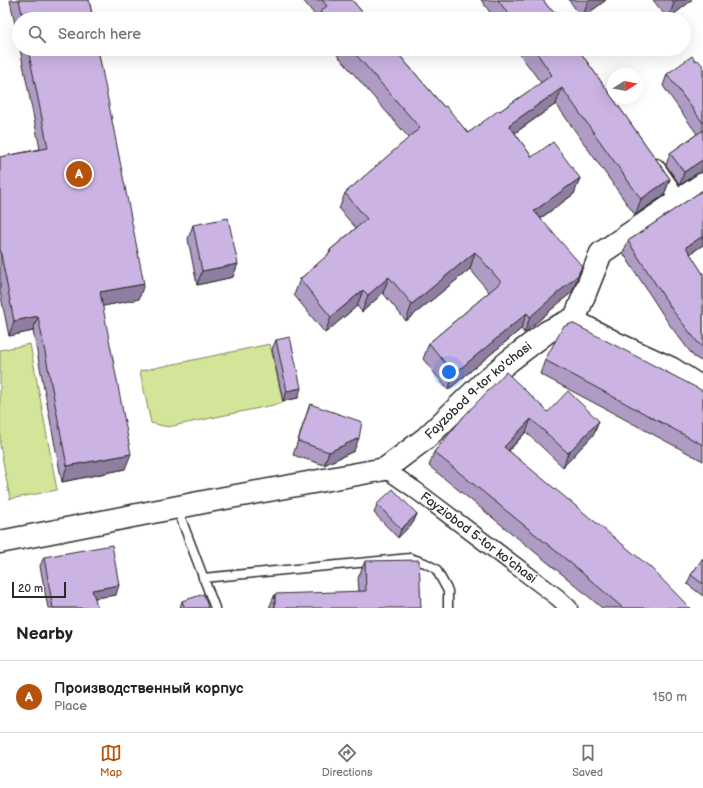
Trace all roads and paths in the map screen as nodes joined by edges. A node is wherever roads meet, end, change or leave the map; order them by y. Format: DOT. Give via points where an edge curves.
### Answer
graph roads {
  1 [pos="646,153"];
  2 [pos="703,184"];
  3 [pos="679,200"];
  4 [pos="575,318"];
  5 [pos="703,385"];
  6 [pos="385,469"];
  7 [pos="176,507"];
  8 [pos="0,542"];
  9 [pos="203,578"];
  10 [pos="215,608"];
  11 [pos="448,608"];
  12 [pos="569,608"];
  1 -- 3 [label="street"];
  2 -- 3 [label="street"];
  3 -- 4 [label="street" via="601,253"];
  4 -- 5 [label="street" via="673,366"];
  4 -- 6 [label="street, Fayzobod 9-tor ko'chasi" via="547,332 509,361 426,438"];
  6 -- 7 [label="street"];
  6 -- 12 [label="street, Fayziobod 5-tor ko'chasi"];
  7 -- 8 [label="street"];
  7 -- 9 [label="lane"];
  9 -- 10 [label="lane"];
  9 -- 11 [label="lane" via="410,558 436,569 448,591"];
}
